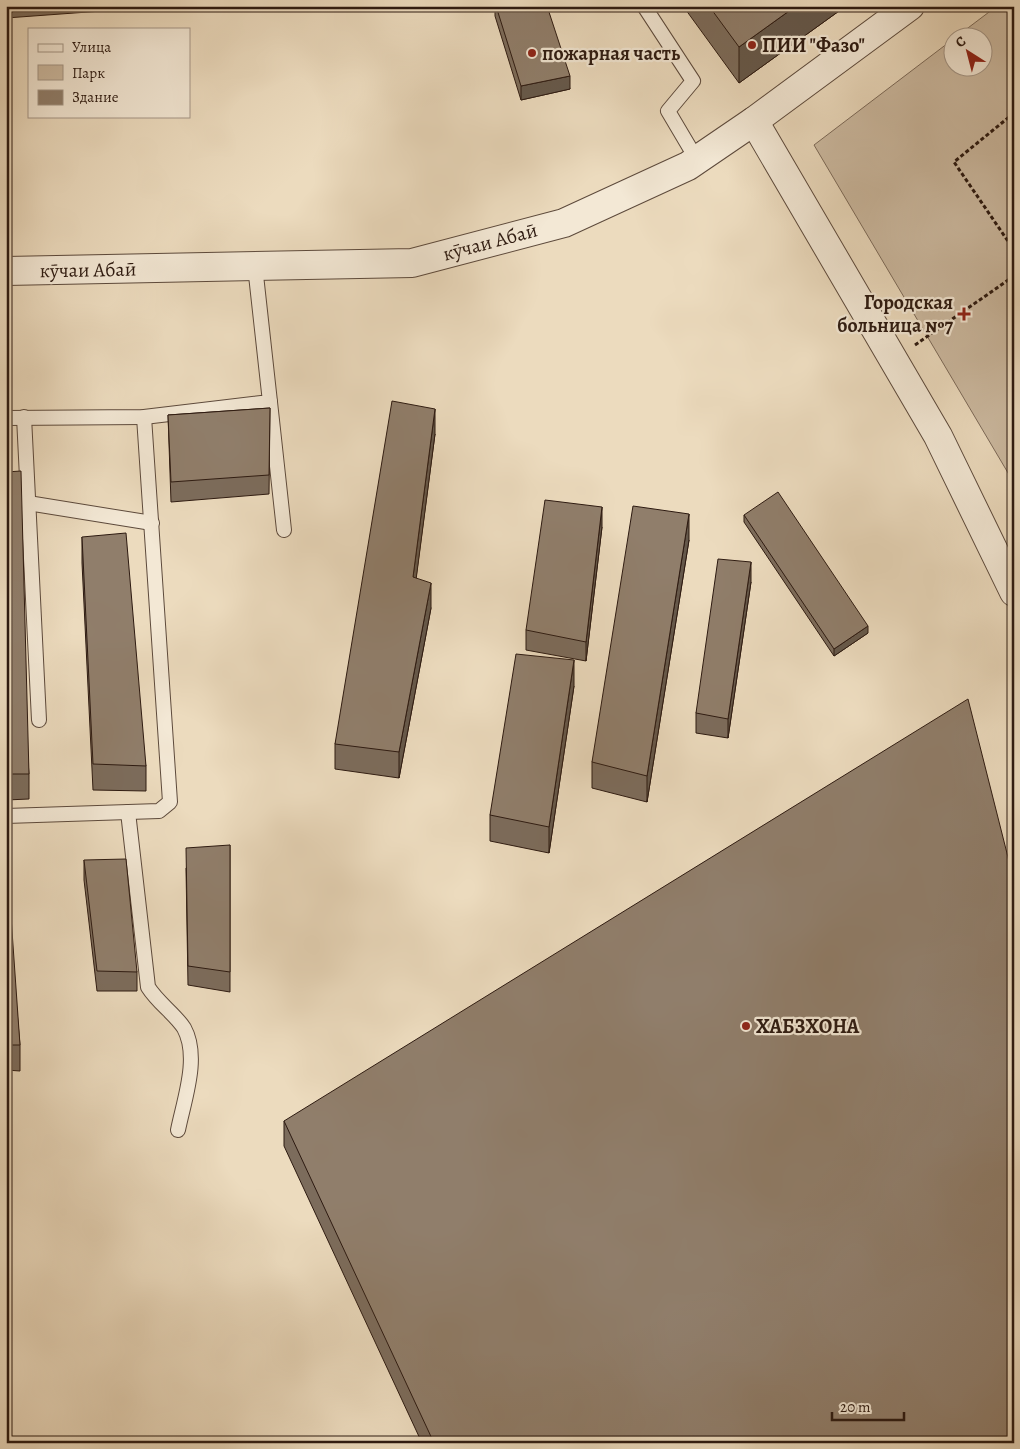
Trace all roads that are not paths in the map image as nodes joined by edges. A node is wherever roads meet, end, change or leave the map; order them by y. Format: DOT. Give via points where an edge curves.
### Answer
graph roads {
  1 [pos="644,6"];
  2 [pos="910,6"];
  3 [pos="754,121"];
  4 [pos="697,160"];
  5 [pos="255,266"];
  6 [pos="6,272"];
  7 [pos="270,402"];
  8 [pos="24,417"];
  9 [pos="144,417"];
  10 [pos="6,418"];
  11 [pos="28,503"];
  12 [pos="152,523"];
  13 [pos="284,530"];
  14 [pos="1014,592"];
  15 [pos="39,720"];
  16 [pos="128,812"];
  17 [pos="6,816"];
  18 [pos="178,1130"];
  1 -- 4 [label="lane" via="693,81 668,111"];
  2 -- 3 [label="street, кӯчаи Абаӣ"];
  3 -- 4 [label="street, кӯчаи Абаӣ"];
  3 -- 14 [label="street" via="938,436"];
  4 -- 5 [label="street, кӯчаи Абаӣ" via="564,223 412,263"];
  5 -- 6 [label="street, кӯчаи Абаӣ"];
  5 -- 7 [label="lane"];
  7 -- 9 [label="lane"];
  7 -- 13 [label="lane"];
  8 -- 9 [label="lane"];
  8 -- 10 [label="lane"];
  8 -- 11 [label="lane"];
  9 -- 12 [label="lane"];
  11 -- 12 [label="lane"];
  11 -- 15 [label="lane"];
  12 -- 16 [label="lane" via="170,802 159,811"];
  16 -- 17 [label="lane"];
  16 -- 18 [label="lane" via="148,987 184,1029 190,1047 192,1065"];
}
